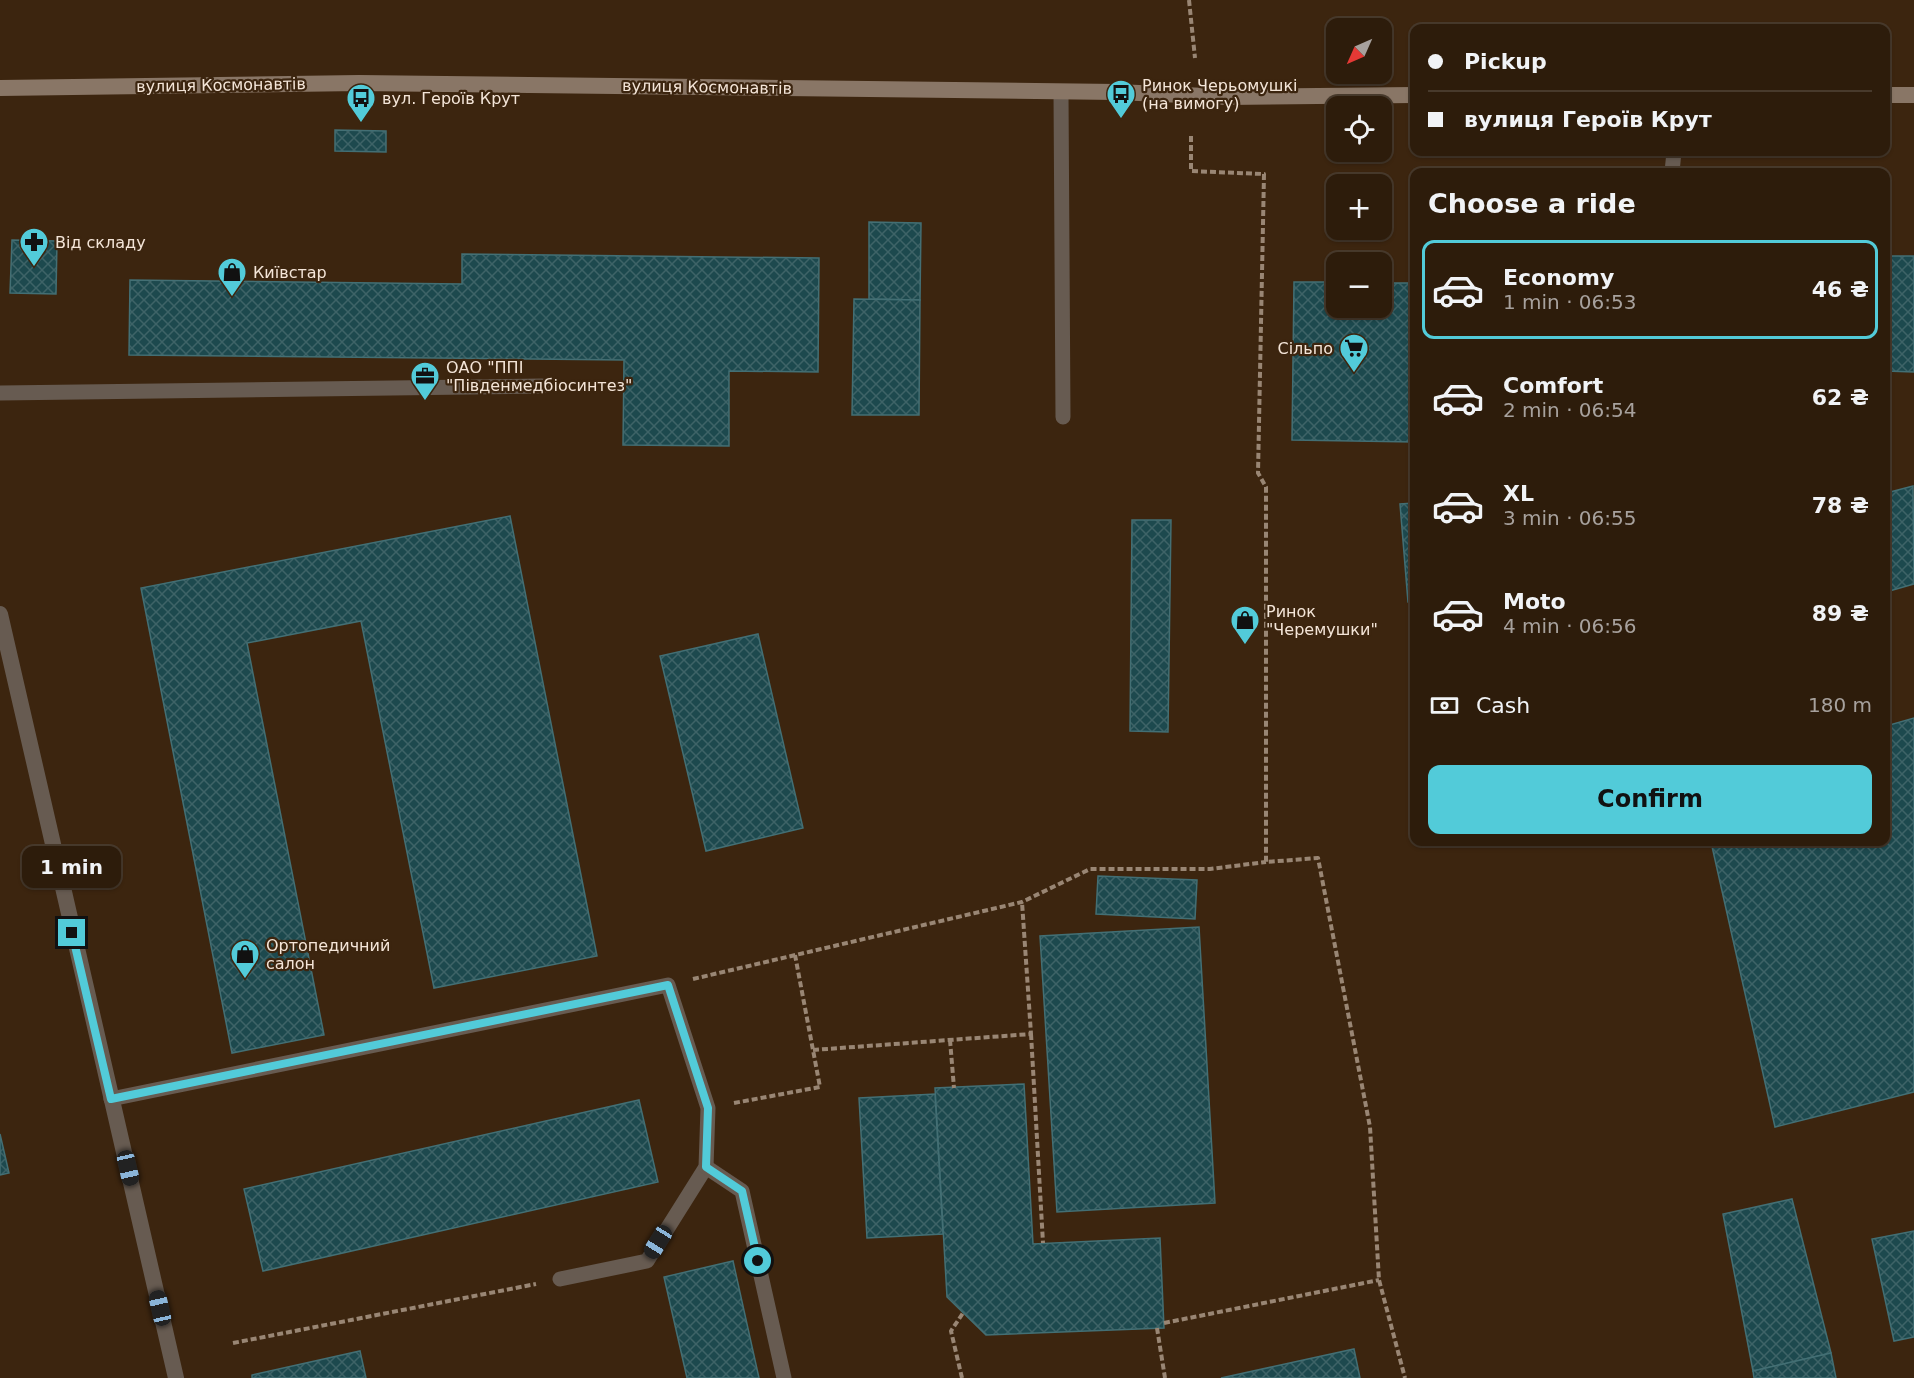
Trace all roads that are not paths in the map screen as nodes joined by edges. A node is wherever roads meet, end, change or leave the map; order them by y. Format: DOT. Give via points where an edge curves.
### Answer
graph roads {
  1 [pos="0,88"];
  2 [pos="1061,93"];
  3 [pos="1410,95"];
  4 [pos="1890,95"];
  5 [pos="1914,95"];
  6 [pos="542,386"];
  7 [pos="0,393"];
  8 [pos="1063,417"];
  9 [pos="0,614"];
  10 [pos="111,1099"];
  11 [pos="706,1167"];
  12 [pos="560,1279"];
  13 [pos="176,1378"];
  14 [pos="784,1378"];
  1 -- 2 [label="main road, вулиця Космонавтів" via="359,83"];
  2 -- 3 [label="main road, вулиця Космонавтів"];
  2 -- 8 [label="lane"];
  4 -- 5 [label="main road"];
  6 -- 7 [label="lane"];
  9 -- 10 [label="street"];
  10 -- 11 [label="lane" via="668,985 708,1108"];
  10 -- 13 [label="street"];
  11 -- 12 [label="lane" via="647,1261"];
  11 -- 14 [label="lane" via="742,1191"];
}
